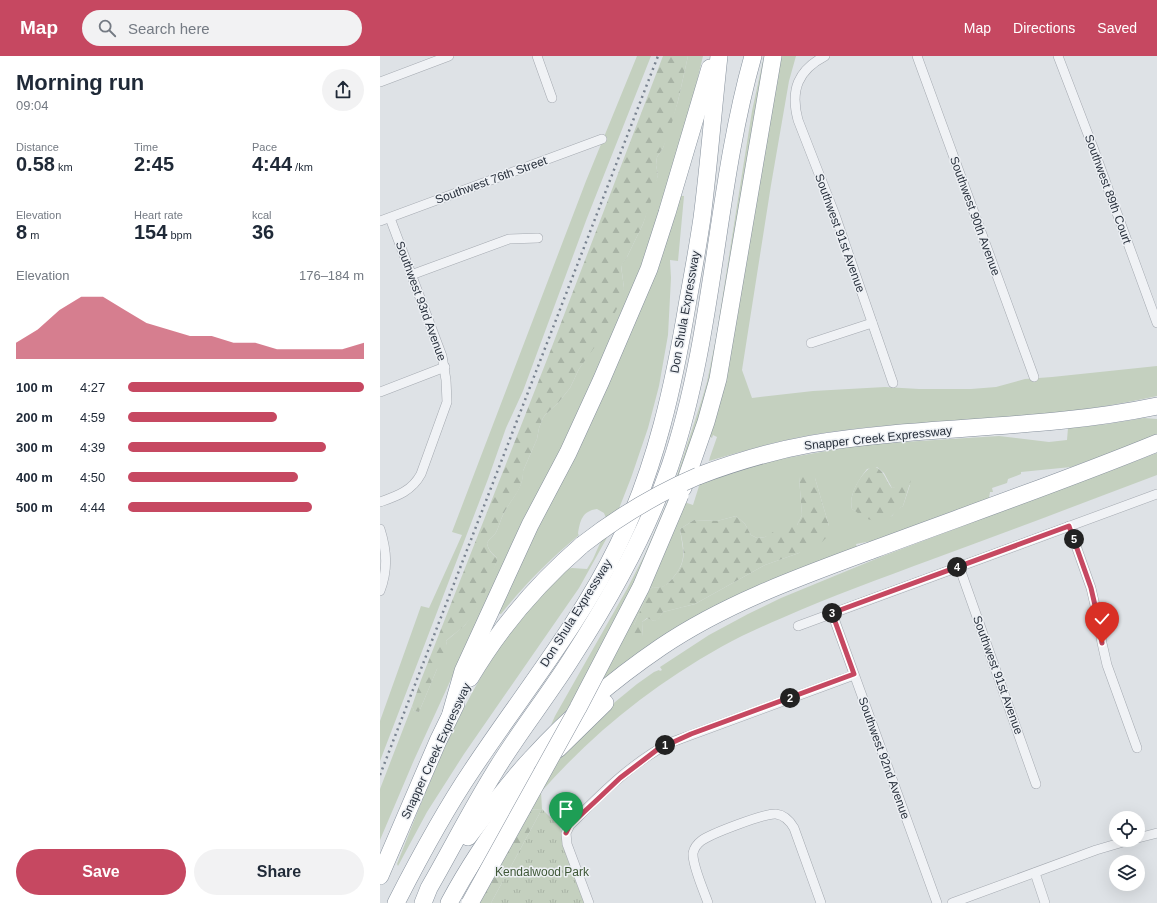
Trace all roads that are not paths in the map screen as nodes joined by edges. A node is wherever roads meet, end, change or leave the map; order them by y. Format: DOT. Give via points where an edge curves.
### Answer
graph roads {
  1 [pos="449,56"];
  2 [pos="537,56"];
  3 [pos="713,56"];
  4 [pos="719,56"];
  5 [pos="753,56"];
  6 [pos="773,56"];
  7 [pos="825,56"];
  8 [pos="917,56"];
  9 [pos="1058,56"];
  10 [pos="380,82"];
  11 [pos="552,98"];
  12 [pos="602,139"];
  13 [pos="390,218"];
  14 [pos="380,222"];
  15 [pos="538,238"];
  16 [pos="411,275"];
  17 [pos="872,323"];
  18 [pos="1157,323"];
  19 [pos="811,343"];
  20 [pos="445,368"];
  21 [pos="1034,377"];
  22 [pos="893,383"];
  23 [pos="380,392"];
  24 [pos="1157,406"];
  25 [pos="1157,443"];
  26 [pos="1157,494"];
  27 [pos="380,502"];
  28 [pos="1069,526"];
  29 [pos="380,529"];
  30 [pos="959,566"];
  31 [pos="380,591"];
  32 [pos="832,613"];
  33 [pos="798,626"];
  34 [pos="662,647"];
  35 [pos="854,674"];
  36 [pos="451,713"];
  37 [pos="1137,748"];
  38 [pos="1036,784"];
  39 [pos="1157,833"];
  40 [pos="1145,836"];
  41 [pos="1109,846"];
  42 [pos="1035,873"];
  43 [pos="380,876"];
  44 [pos="426,896"];
  45 [pos="396,903"];
  46 [pos="448,903"];
  47 [pos="470,903"];
  48 [pos="588,903"];
  49 [pos="708,903"];
  50 [pos="820,903"];
  51 [pos="937,903"];
  52 [pos="952,903"];
  53 [pos="1045,903"];
  1 -- 10 [label="street"];
  2 -- 11 [label="street"];
  3 -- 36 [label="highway" via="649,269 598,388 530,525 463,671"];
  4 -- 45 [label="highway, Don Shula Expressway" via="702,216 682,339 667,408 643,487 618,545 594,589 560,643 470,772 427,842"];
  5 -- 44 [label="highway, Don Shula Expressway" via="724,191 702,341 687,411 670,467 644,530 612,591 573,657 494,772"];
  6 -- 47 [label="highway, bridge" via="718,379 680,495 641,587 578,708"];
  7 -- 17 [label="street, Southwest 91st Avenue" via="812,64 798,81 794,102 798,120 835,215"];
  8 -- 21 [label="street, Southwest 90th Avenue"];
  9 -- 18 [label="street, Southwest 89th Court"];
  12 -- 13 [label="street, Southwest 76th Street"];
  13 -- 14 [label="street, Southwest 76th Street"];
  13 -- 16 [label="street, Southwest 93rd Avenue"];
  15 -- 16 [label="street" via="509,239"];
  16 -- 20 [label="street, Southwest 93rd Avenue"];
  17 -- 19 [label="street"];
  17 -- 22 [label="street, Southwest 91st Avenue"];
  20 -- 23 [label="street"];
  20 -- 27 [label="street, Southwest 93rd Avenue" via="447,402 421,474 416,483 403,494"];
  24 -- 36 [label="highway, Snapper Creek Expressway, bridge" via="1061,421 884,435 810,444 754,457 698,476 644,502 612,522 545,579 509,620 480,662"];
  25 -- 34 [label="highway" via="790,581 725,610"];
  26 -- 28 [label="street"];
  28 -- 30 [label="street"];
  28 -- 37 [label="street" via="1091,588 1107,665"];
  29 -- 31 [label="street" via="386,562 386,573"];
  30 -- 32 [label="street"];
  30 -- 38 [label="street, Southwest 91st Avenue"];
  32 -- 33 [label="street"];
  32 -- 35 [label="street, Southwest 92nd Avenue"];
  34 -- 44 [label="highway" via="569,720 530,759 494,803"];
  34 -- 46 [label="highway" via="550,758 490,834"];
  35 -- 48 [label="street" via="691,734 658,749 620,778 570,825 566,833 567,844"];
  35 -- 51 [label="street, Southwest 92nd Avenue"];
  36 -- 43 [label="highway, Snapper Creek Expressway"];
  39 -- 40 [label="street"];
  41 -- 42 [label="street"];
  42 -- 52 [label="street"];
  42 -- 53 [label="street"];
  49 -- 50 [label="street" via="694,862 694,852 698,843 712,835 771,814 781,815 794,828"];
}
